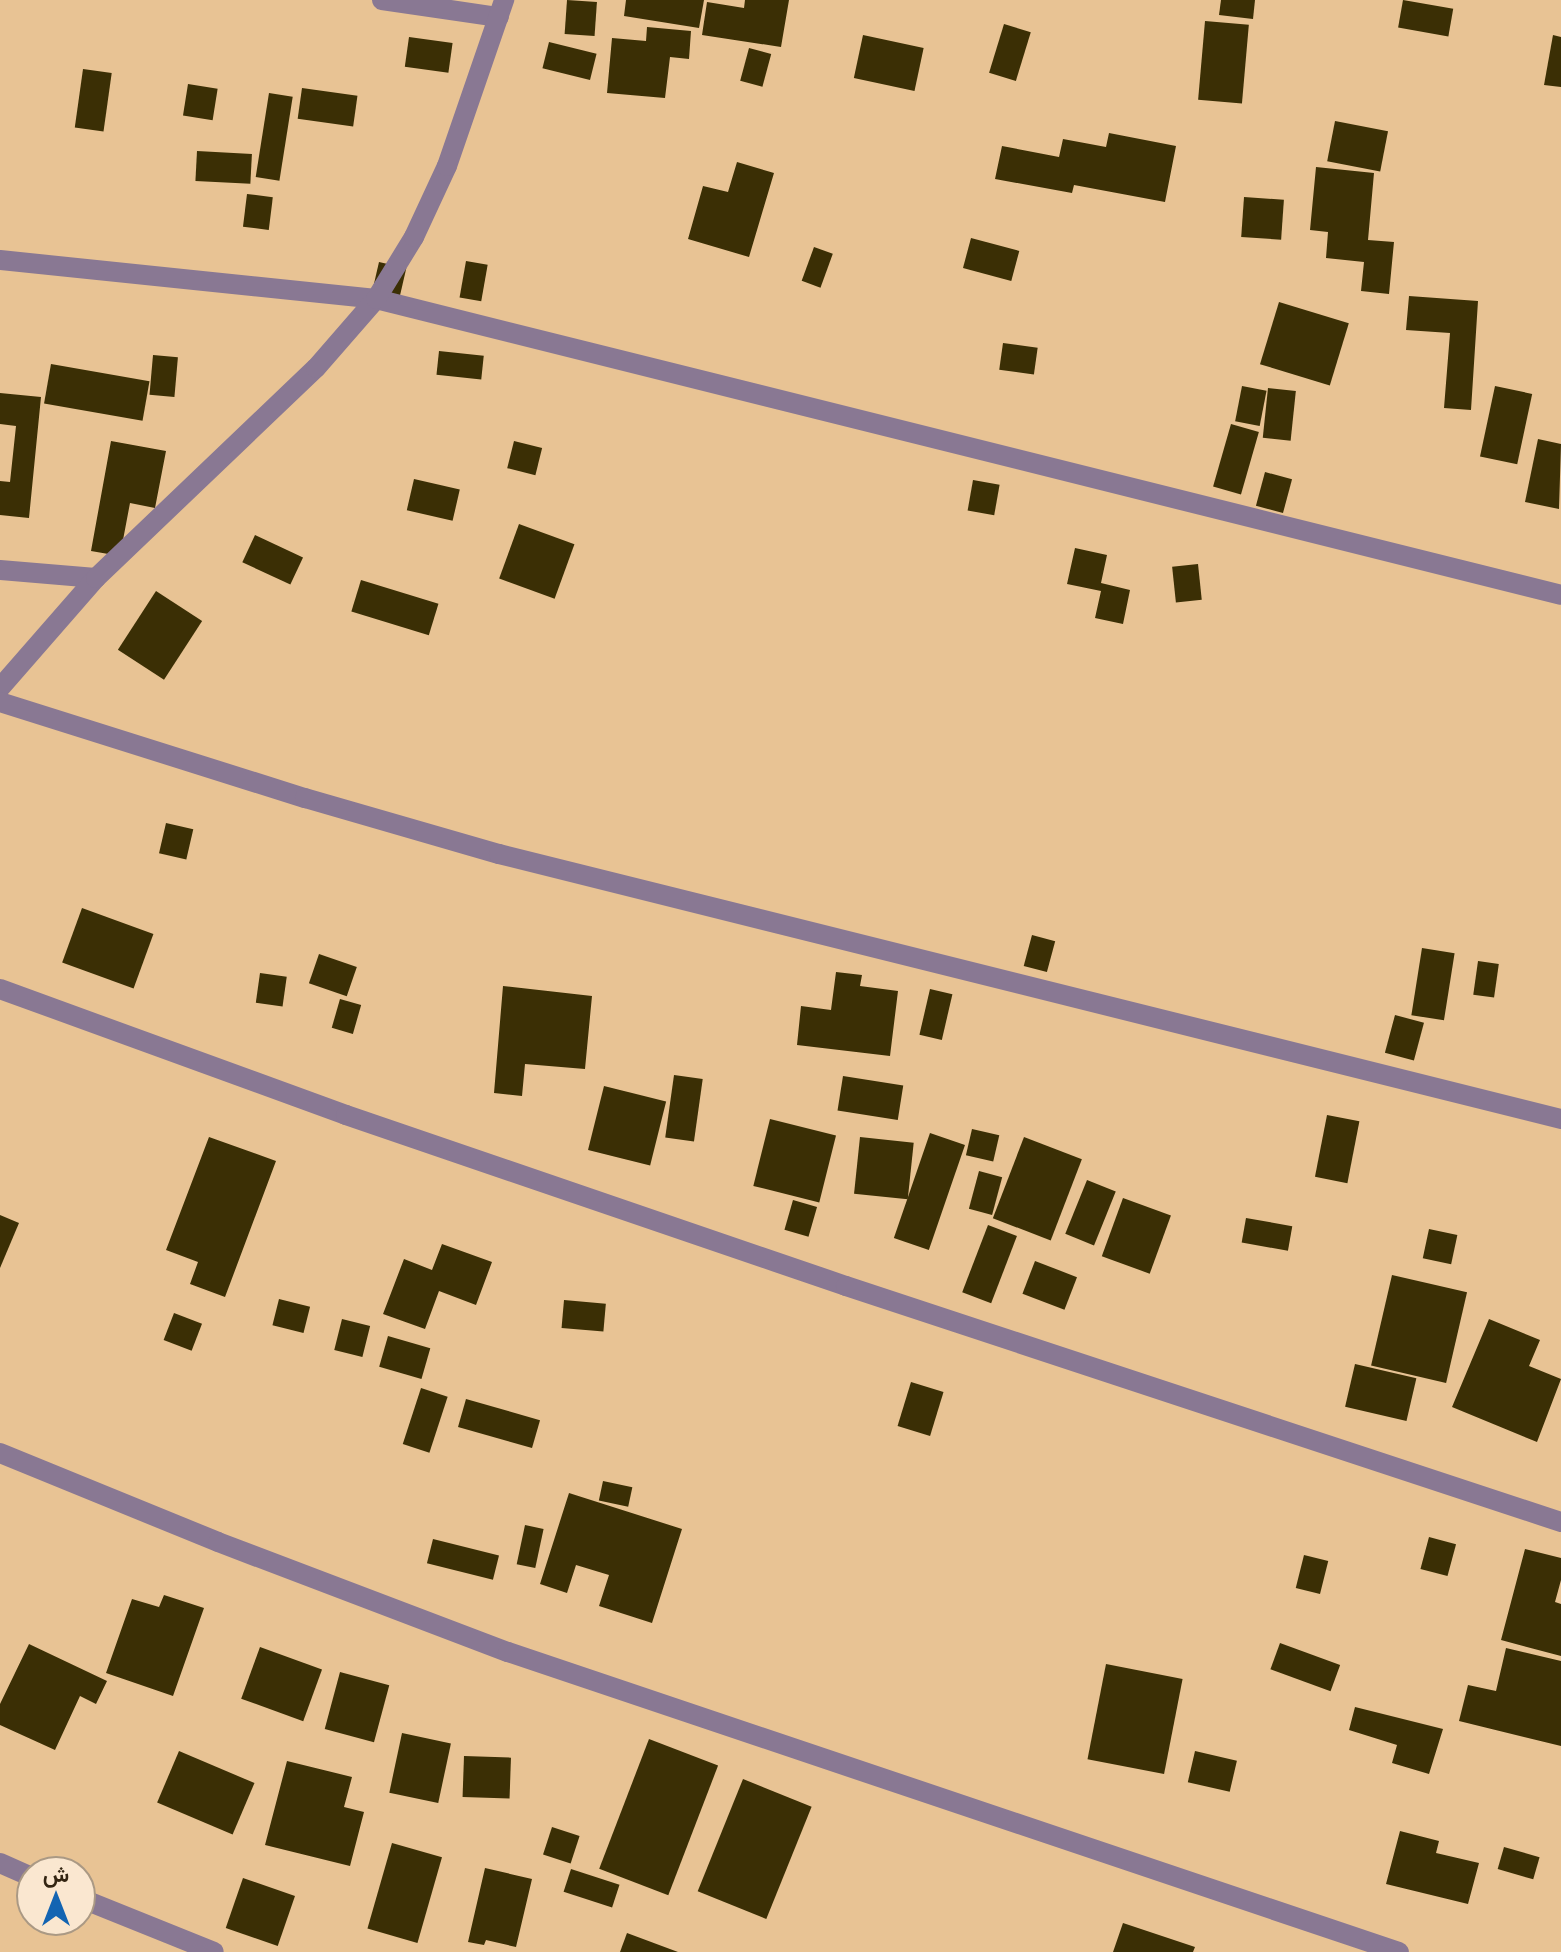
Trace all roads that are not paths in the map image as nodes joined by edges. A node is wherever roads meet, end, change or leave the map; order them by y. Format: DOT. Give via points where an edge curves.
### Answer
graph roads {
  1 [pos="382,0"];
  2 [pos="502,8"];
  3 [pos="0,260"];
  4 [pos="376,299"];
  5 [pos="0,570"];
  6 [pos="96,578"];
  7 [pos="1561,595"];
  8 [pos="0,688"];
  9 [pos="0,702"];
  10 [pos="0,989"];
  11 [pos="1561,1119"];
  12 [pos="0,1453"];
  13 [pos="1561,1522"];
  14 [pos="96,1904"];
  15 [pos="214,1952"];
  16 [pos="1399,1952"];
  1 -- 2 [label="street"];
  2 -- 4 [label="street" via="447,166 414,237"];
  3 -- 4 [label="street"];
  4 -- 6 [label="street" via="316,368"];
  4 -- 7 [label="street"];
  5 -- 6 [label="street"];
  6 -- 8 [label="street"];
  9 -- 11 [label="street" via="499,854"];
  10 -- 13 [label="street" via="522,1176"];
  12 -- 16 [label="street" via="508,1652"];
  14 -- 15 [label="street"];
}
